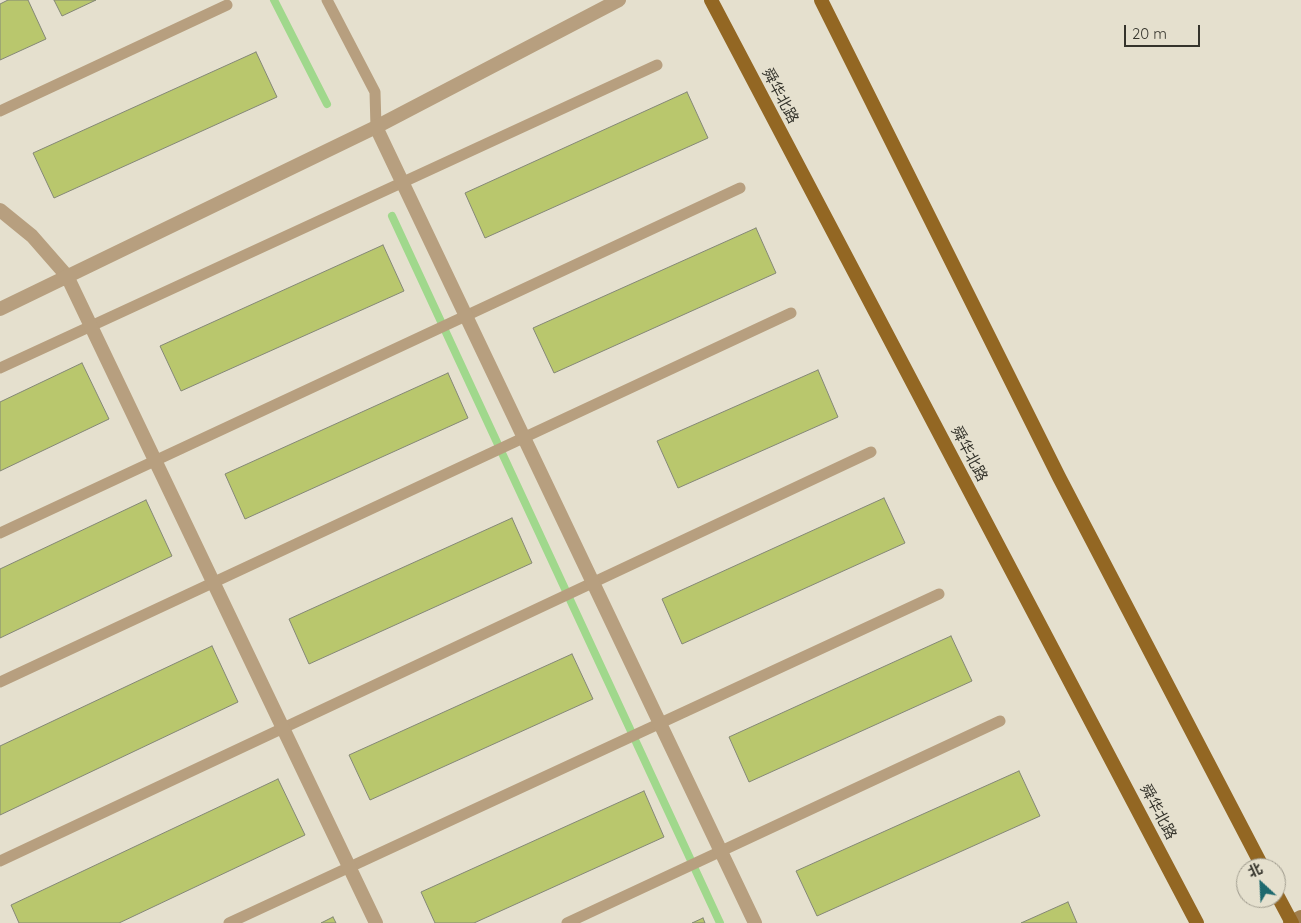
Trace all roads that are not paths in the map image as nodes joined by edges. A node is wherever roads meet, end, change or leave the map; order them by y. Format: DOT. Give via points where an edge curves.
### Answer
graph roads {
  1 [pos="327,0"];
  2 [pos="620,0"];
  3 [pos="711,0"];
  4 [pos="821,0"];
  5 [pos="227,5"];
  6 [pos="657,65"];
  7 [pos="0,112"];
  8 [pos="376,127"];
  9 [pos="402,183"];
  10 [pos="740,188"];
  11 [pos="0,210"];
  12 [pos="67,276"];
  13 [pos="0,308"];
  14 [pos="791,313"];
  15 [pos="460,319"];
  16 [pos="91,326"];
  17 [pos="0,368"];
  18 [pos="517,441"];
  19 [pos="871,452"];
  20 [pos="155,461"];
  21 [pos="0,533"];
  22 [pos="213,583"];
  23 [pos="593,583"];
  24 [pos="939,594"];
  25 [pos="0,682"];
  26 [pos="1000,721"];
  27 [pos="660,723"];
  28 [pos="283,728"];
  29 [pos="721,851"];
  30 [pos="1258,858"];
  31 [pos="0,861"];
  32 [pos="349,867"];
  33 [pos="1285,908"];
  34 [pos="1293,921"];
  35 [pos="229,923"];
  36 [pos="376,923"];
  37 [pos="567,923"];
  38 [pos="755,923"];
  39 [pos="1197,923"];
  1 -- 8 [label="lane" via="375,92"];
  2 -- 8 [label="street"];
  3 -- 39 [label="main road, 舜华北路"];
  4 -- 30 [label="main road" via="1059,478"];
  5 -- 7 [label="lane"];
  6 -- 9 [label="lane"];
  8 -- 9 [label="street"];
  8 -- 12 [label="street"];
  9 -- 15 [label="street"];
  9 -- 16 [label="lane"];
  10 -- 15 [label="lane"];
  11 -- 12 [label="street" via="32,236"];
  12 -- 13 [label="street"];
  12 -- 16 [label="street"];
  14 -- 18 [label="lane"];
  15 -- 18 [label="street"];
  15 -- 20 [label="lane"];
  16 -- 17 [label="lane"];
  16 -- 20 [label="street"];
  18 -- 22 [label="lane"];
  18 -- 23 [label="street"];
  19 -- 23 [label="lane"];
  20 -- 21 [label="lane"];
  20 -- 22 [label="street"];
  22 -- 25 [label="lane"];
  22 -- 28 [label="street"];
  23 -- 27 [label="street"];
  23 -- 28 [label="lane"];
  24 -- 27 [label="lane"];
  26 -- 29 [label="lane"];
  27 -- 29 [label="street"];
  27 -- 32 [label="lane"];
  28 -- 31 [label="lane"];
  28 -- 32 [label="street"];
  29 -- 37 [label="lane"];
  29 -- 38 [label="street"];
  32 -- 35 [label="lane"];
  32 -- 36 [label="street"];
  33 -- 34 [label="main road"];
}
